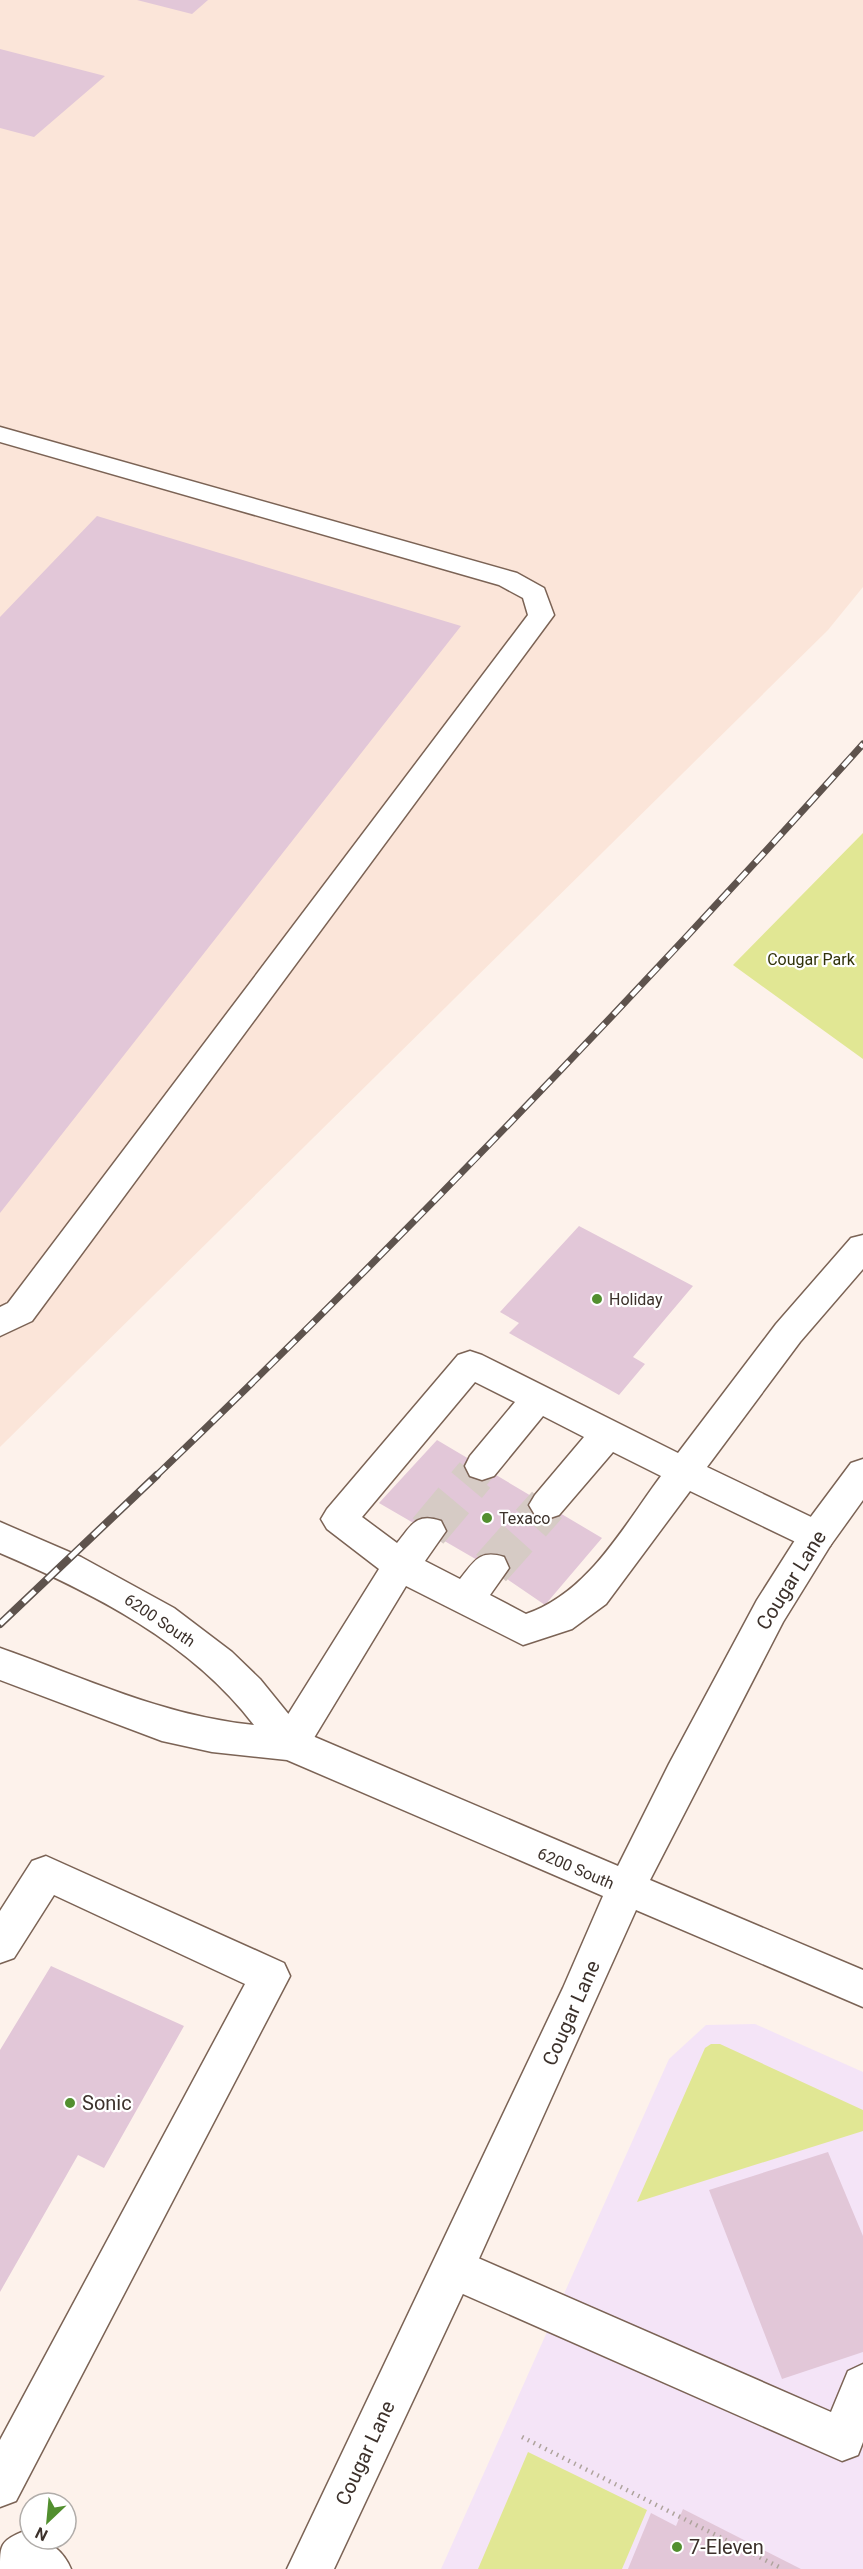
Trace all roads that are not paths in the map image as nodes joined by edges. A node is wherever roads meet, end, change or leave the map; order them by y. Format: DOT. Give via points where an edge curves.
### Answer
graph roads {
  1 [pos="0,434"];
  2 [pos="863,1247"];
  3 [pos="0,1323"];
  4 [pos="538,1398"];
  5 [pos="608,1433"];
  6 [pos="482,1466"];
  7 [pos="684,1472"];
  8 [pos="863,1473"];
  9 [pos="547,1504"];
  10 [pos="428,1531"];
  11 [pos="817,1536"];
  12 [pos="0,1537"];
  13 [pos="400,1565"];
  14 [pos="491,1568"];
  15 [pos="465,1600"];
  16 [pos="0,1664"];
  17 [pos="290,1744"];
  18 [pos="626,1889"];
  19 [pos="0,1945"];
  20 [pos="863,1989"];
  21 [pos="453,2268"];
  22 [pos="863,2386"];
  23 [pos="0,2485"];
  24 [pos="310,2569"];
  1 -- 3 [label="main road" via="508,579 535,594 541,615 20,1312"];
  2 -- 7 [label="main road" via="788,1333"];
  4 -- 5 [label="main road"];
  4 -- 6 [label="main road"];
  4 -- 13 [label="main road" via="470,1364 339,1519"];
  5 -- 7 [label="main road"];
  5 -- 9 [label="main road"];
  7 -- 11 [label="main road"];
  7 -- 15 [label="main road" via="593,1593 559,1618 523,1630"];
  8 -- 11 [label="main road, Cougar Lane"];
  10 -- 13 [label="main road"];
  11 -- 18 [label="main road, Cougar Lane" via="725,1692"];
  12 -- 17 [label="main road, 6200 South" via="104,1583 153,1612 199,1645 249,1691"];
  13 -- 15 [label="main road"];
  13 -- 17 [label="main road"];
  14 -- 15 [label="main road"];
  16 -- 17 [label="main road, 6200 South" via="135,1716 187,1731"];
  17 -- 18 [label="main road, 6200 South"];
  18 -- 20 [label="main road, 6200 South"];
  18 -- 21 [label="main road, Cougar Lane"];
  19 -- 23 [label="main road" via="46,1874 270,1976"];
  21 -- 22 [label="main road" via="842,2439"];
  21 -- 24 [label="main road, Cougar Lane"];
}
